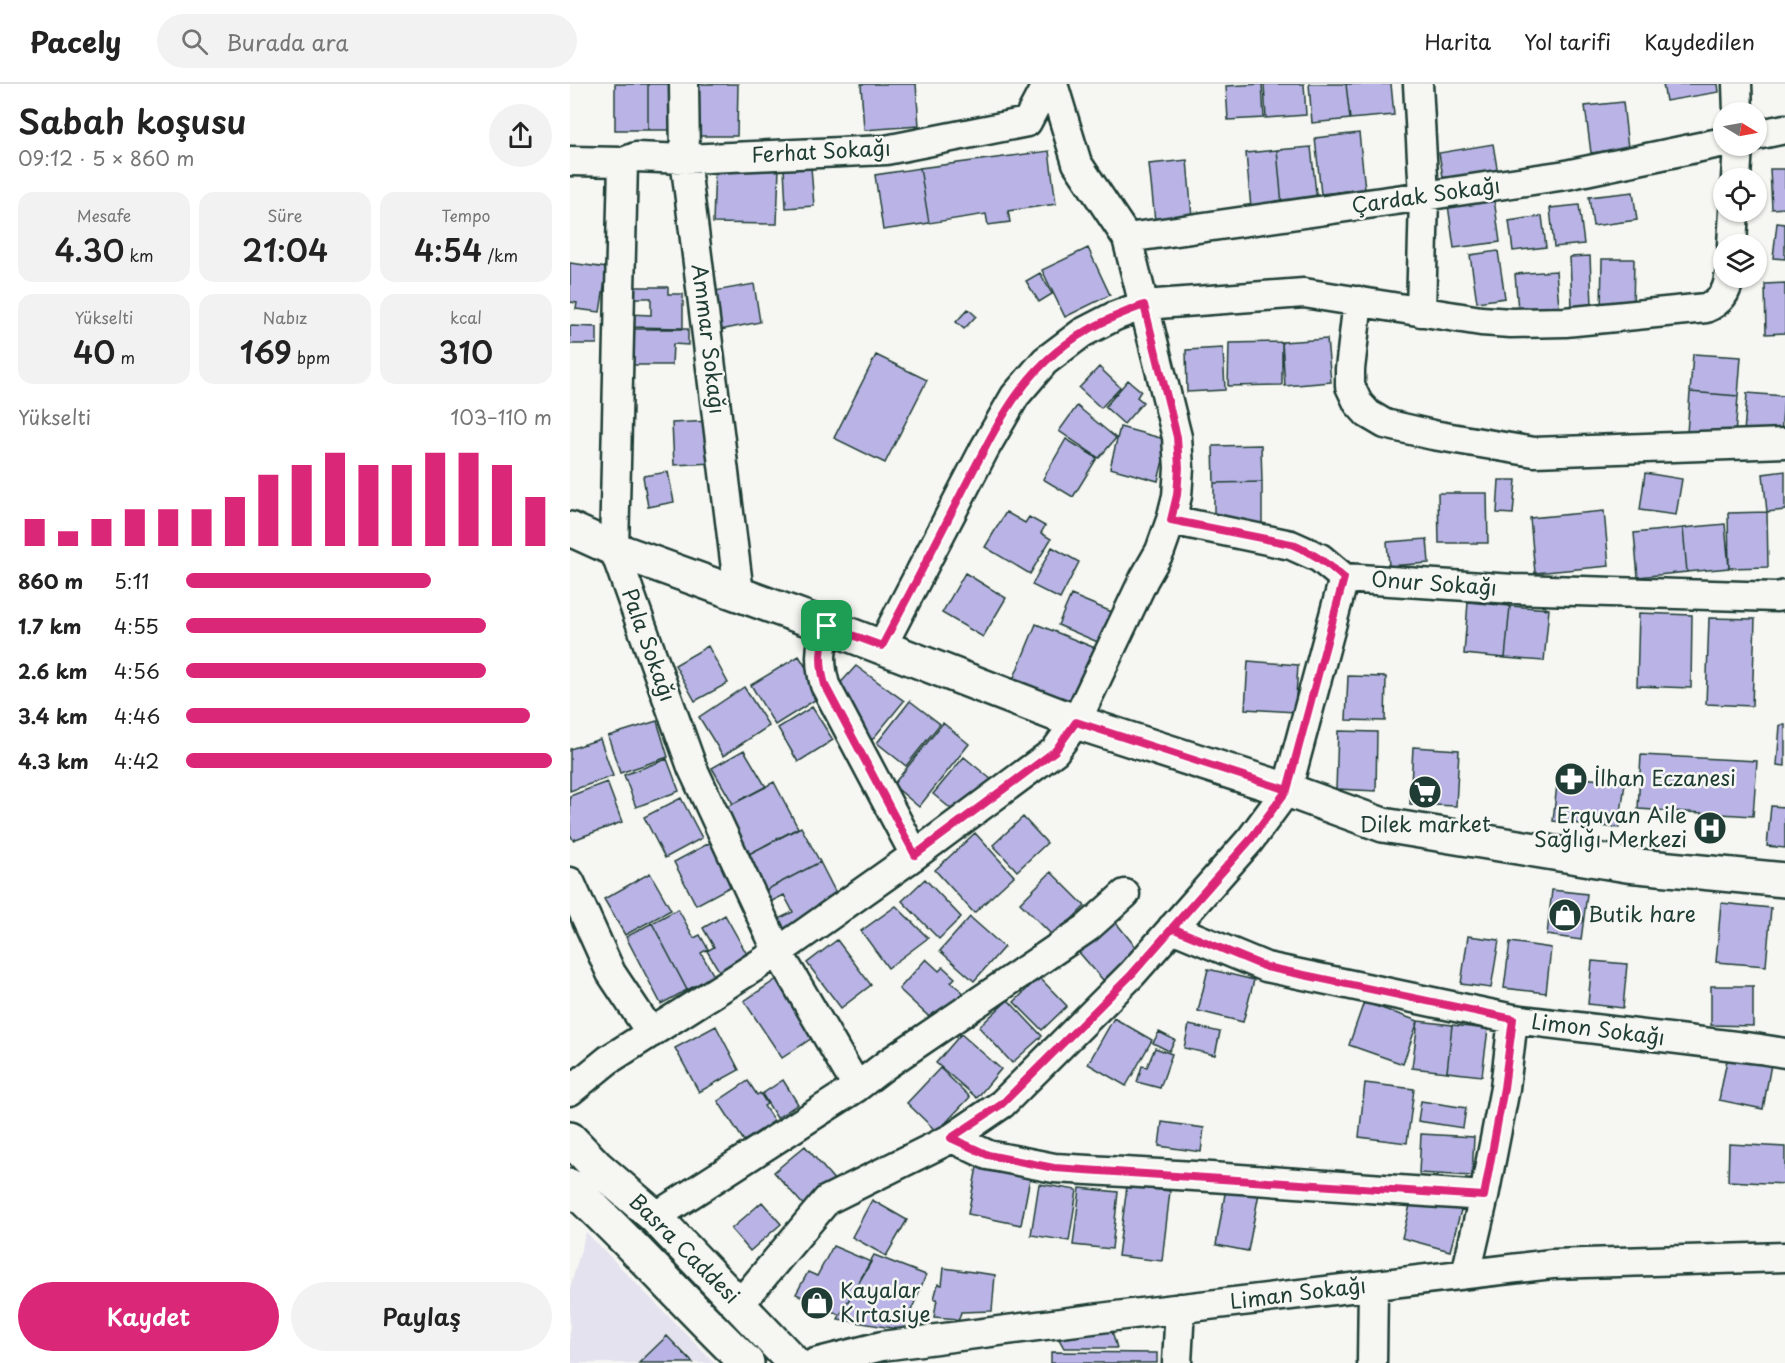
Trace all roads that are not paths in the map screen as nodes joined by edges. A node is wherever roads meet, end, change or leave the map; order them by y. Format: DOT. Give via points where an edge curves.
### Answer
graph roads {
  1 [pos="684,84"];
  2 [pos="1047,84"];
  3 [pos="1053,84"];
  4 [pos="1418,84"];
  5 [pos="1737,84"];
  6 [pos="1738,102"];
  7 [pos="1785,129"];
  8 [pos="1767,133"];
  9 [pos="1713,144"];
  10 [pos="685,159"];
  11 [pos="570,161"];
  12 [pos="623,162"];
  13 [pos="1424,196"];
  14 [pos="1127,238"];
  15 [pos="1727,288"];
  16 [pos="1358,301"];
  17 [pos="1144,305"];
  18 [pos="1421,312"];
  19 [pos="1785,443"];
  20 [pos="1171,520"];
  21 [pos="570,529"];
  22 [pos="614,549"];
  23 [pos="1344,578"];
  24 [pos="740,594"];
  25 [pos="1785,595"];
  26 [pos="827,626"];
  27 [pos="882,646"];
  28 [pos="1076,722"];
  29 [pos="1287,790"];
  30 [pos="915,855"];
  31 [pos="1785,880"];
  32 [pos="570,882"];
  33 [pos="1125,894"];
  34 [pos="1172,928"];
  35 [pos="778,952"];
  36 [pos="1513,1019"];
  37 [pos="651,1034"];
  38 [pos="1785,1053"];
  39 [pos="857,1087"];
  40 [pos="570,1091"];
  41 [pos="951,1138"];
  42 [pos="570,1139"];
  43 [pos="596,1166"];
  44 [pos="571,1194"];
  45 [pos="1484,1196"];
  46 [pos="655,1217"];
  47 [pos="1785,1254"];
  48 [pos="1466,1274"];
  49 [pos="1373,1285"];
  50 [pos="739,1305"];
  51 [pos="1180,1308"];
  52 [pos="747,1363"];
  53 [pos="794,1363"];
  54 [pos="815,1363"];
  55 [pos="1177,1363"];
  56 [pos="1372,1363"];
  1 -- 10 [label="street, Ammar Sokağı"];
  2 -- 10 [label="street, Ferhat Sokağı" via="1027,122 886,150"];
  3 -- 14 [label="street" via="1077,163"];
  4 -- 13 [label="street"];
  5 -- 6 [label="street"];
  7 -- 8 [label="street"];
  9 -- 13 [label="street, Çardak Sokağı" via="1566,175"];
  10 -- 12 [label="street, Ferhat Sokağı" via="636,157"];
  10 -- 24 [label="street, Ammar Sokağı"];
  11 -- 12 [label="street, Ferhat Sokağı"];
  12 -- 22 [label="street, Pala Sokağı"];
  13 -- 14 [label="street, Çardak Sokağı"];
  13 -- 18 [label="street"];
  14 -- 17 [label="street"];
  15 -- 18 [label="street" via="1720,300 1706,308 1540,324"];
  16 -- 17 [label="street" via="1304,293"];
  16 -- 18 [label="street"];
  16 -- 19 [label="street" via="1350,386 1368,414 1385,424 1534,452"];
  17 -- 20 [label="street" via="1177,437 1179,468"];
  17 -- 27 [label="street" via="1082,333 1045,361 1015,396"];
  20 -- 23 [label="street" via="1291,544 1320,558"];
  20 -- 28 [label="street" via="1160,551"];
  21 -- 22 [label="street"];
  22 -- 24 [label="street"];
  22 -- 35 [label="street, Pala Sokağı" via="692,767"];
  23 -- 25 [label="street, Onur Sokağı" via="1513,589"];
  23 -- 29 [label="street, Onur Sokağı"];
  24 -- 26 [label="street"];
  26 -- 27 [label="street"];
  26 -- 30 [label="street" via="820,658 825,685"];
  27 -- 28 [label="street"];
  28 -- 29 [label="street"];
  28 -- 30 [label="street" via="1055,751"];
  29 -- 31 [label="street" via="1383,825 1627,865"];
  29 -- 34 [label="street, Onur Sokağı" via="1250,840"];
  30 -- 35 [label="street"];
  32 -- 37 [label="street" via="611,973"];
  33 -- 39 [label="street" via="1087,928"];
  34 -- 36 [label="street, Limon Sokağı" via="1266,967"];
  34 -- 41 [label="street, Onur Sokağı" via="1132,974 1002,1104"];
  35 -- 37 [label="street"];
  35 -- 39 [label="street, Pala Sokağı"];
  36 -- 38 [label="street, Limon Sokağı"];
  36 -- 45 [label="street"];
  37 -- 40 [label="street" via="608,1060"];
  39 -- 46 [label="street"];
  41 -- 45 [label="street" via="988,1155 1054,1168"];
  41 -- 50 [label="street, Onur Sokağı" via="827,1200"];
  42 -- 43 [label="street, Basra Caddesi"];
  43 -- 44 [label="street"];
  43 -- 46 [label="street, Basra Caddesi"];
  44 -- 52 [label="street, Basra Caddesi" via="627,1239"];
  45 -- 48 [label="street"];
  46 -- 50 [label="street, Basra Caddesi"];
  47 -- 48 [label="street, Liman Sokağı" via="1552,1264"];
  48 -- 49 [label="street, Liman Sokağı"];
  49 -- 51 [label="street, Liman Sokağı"];
  49 -- 56 [label="street"];
  50 -- 53 [label="street, Basra Caddesi"];
  51 -- 54 [label="street, Liman Sokağı" via="882,1346"];
  51 -- 55 [label="street"];
}
